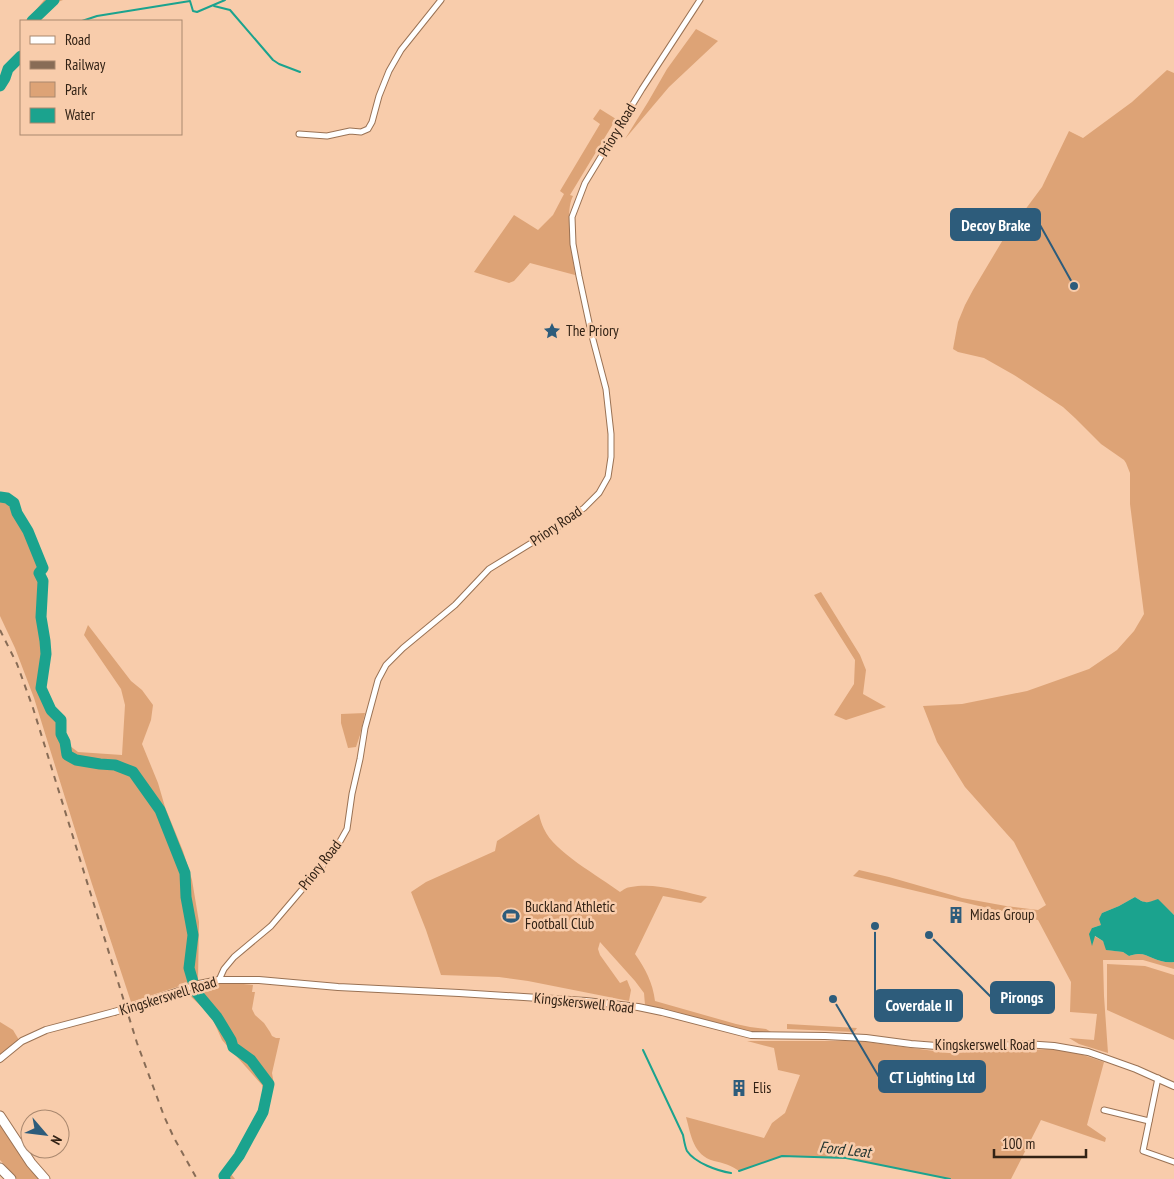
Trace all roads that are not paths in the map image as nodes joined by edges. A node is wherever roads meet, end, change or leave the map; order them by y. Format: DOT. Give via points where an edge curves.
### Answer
graph roads {
  1 [pos="441,0"];
  2 [pos="700,0"];
  3 [pos="299,134"];
  4 [pos="219,980"];
  5 [pos="0,1059"];
  6 [pos="1158,1078"];
  7 [pos="1174,1086"];
  8 [pos="1104,1110"];
  9 [pos="0,1116"];
  10 [pos="1149,1121"];
  11 [pos="1174,1162"];
  12 [pos="0,1168"];
  13 [pos="11,1179"];
  14 [pos="45,1179"];
  1 -- 3 [label="street" via="401,50 389,71 368,129 327,136"];
  2 -- 4 [label="street, Priory Road" via="585,183 572,217 579,276 607,396 612,457 608,476 584,508 489,570 455,605 386,665 378,680 365,728 347,829 334,852 271,926 234,957"];
  4 -- 5 [label="street, Kingskerswell Road, bridge" via="46,1030 22,1041"];
  4 -- 6 [label="street, Kingskerswell Road" via="586,1001 638,1007 751,1035 858,1037 962,1048 1025,1044 1054,1046 1088,1052"];
  6 -- 7 [label="street, Kingskerswell Road"];
  6 -- 10 [label="street"];
  8 -- 10 [label="street"];
  9 -- 14 [label="highway"];
  10 -- 11 [label="street" via="1143,1151"];
  12 -- 13 [label="highway"];
}
